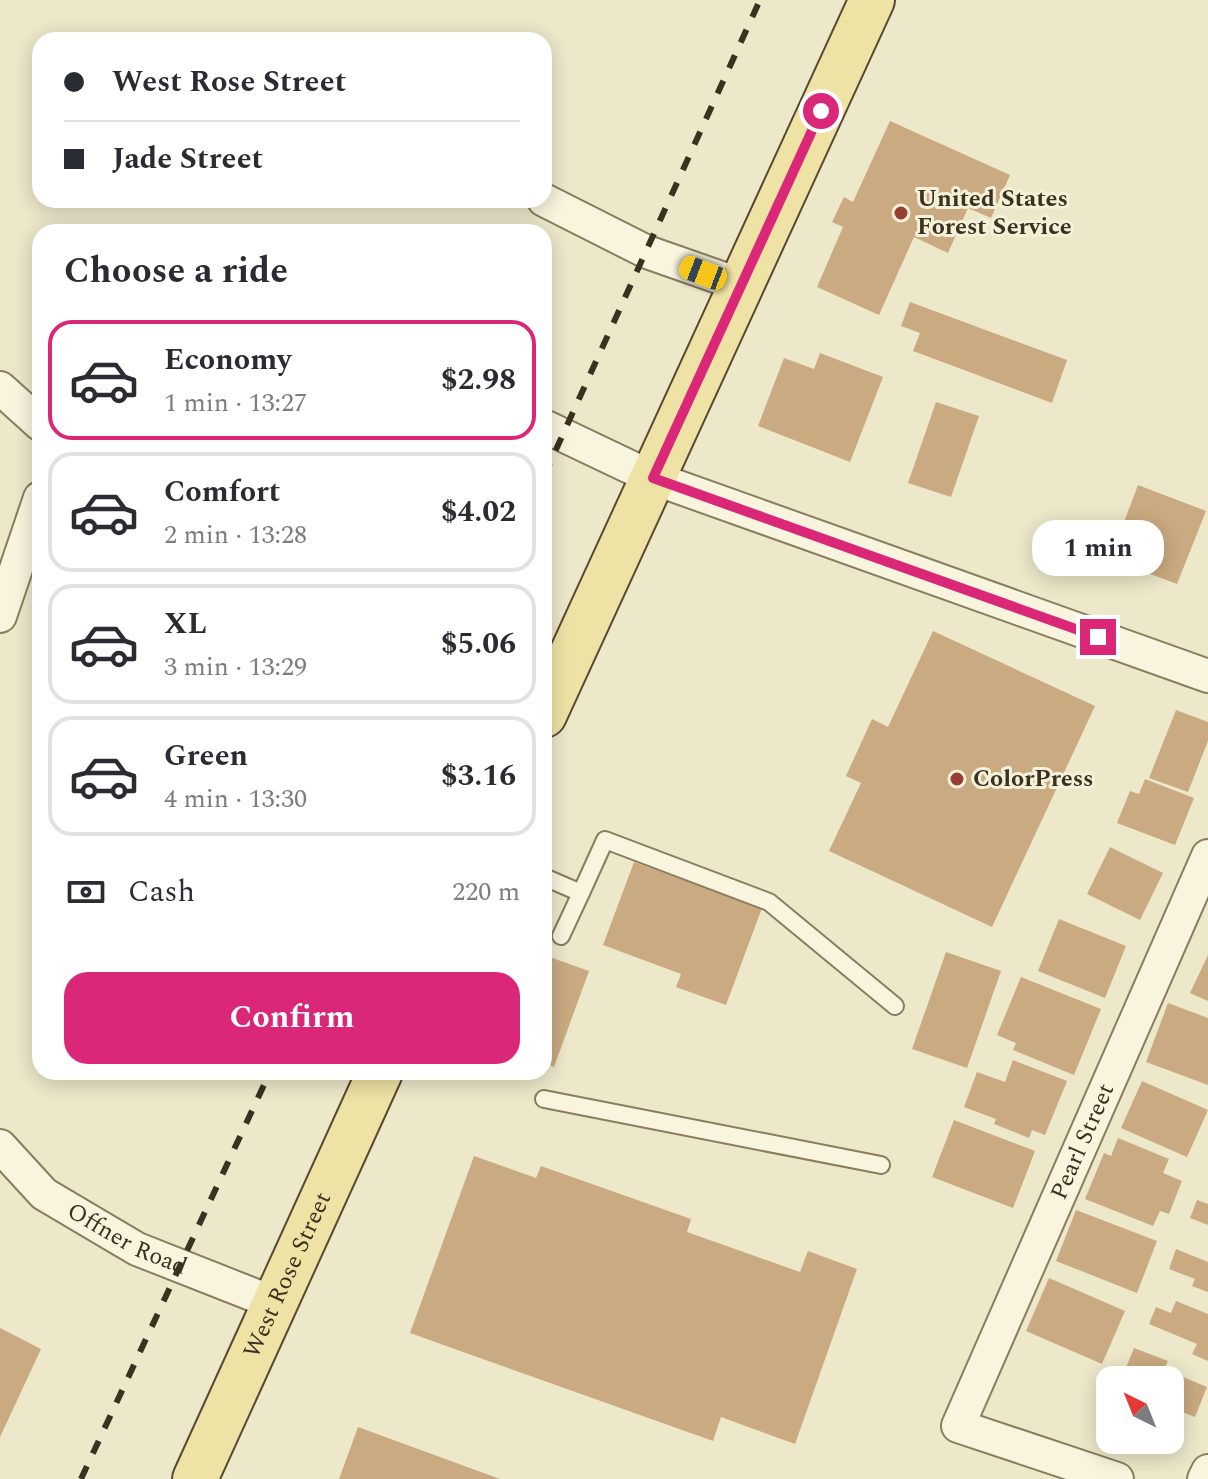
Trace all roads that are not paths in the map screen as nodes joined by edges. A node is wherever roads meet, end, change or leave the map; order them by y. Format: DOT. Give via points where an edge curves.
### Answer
graph roads {
  1 [pos="872,0"];
  2 [pos="552,204"];
  3 [pos="741,285"];
  4 [pos="0,388"];
  5 [pos="32,417"];
  6 [pos="552,430"];
  7 [pos="653,478"];
  8 [pos="32,522"];
  9 [pos="0,616"];
  10 [pos="1208,676"];
  11 [pos="552,698"];
  12 [pos="1208,856"];
  13 [pos="552,880"];
  14 [pos="581,893"];
  15 [pos="561,936"];
  16 [pos="895,1006"];
  17 [pos="376,1080"];
  18 [pos="544,1099"];
  19 [pos="0,1146"];
  20 [pos="881,1165"];
  21 [pos="274,1303"];
  22 [pos="1208,1471"];
  23 [pos="195,1479"];
  24 [pos="1117,1479"];
  25 [pos="1204,1479"];
  1 -- 3 [label="main road"];
  2 -- 3 [label="street" via="647,252"];
  3 -- 7 [label="main road"];
  4 -- 5 [label="street"];
  6 -- 7 [label="street"];
  7 -- 10 [label="street"];
  7 -- 11 [label="main road"];
  8 -- 9 [label="street"];
  12 -- 24 [label="street, Pearl Street" via="958,1426"];
  13 -- 14 [label="lane"];
  14 -- 15 [label="lane"];
  14 -- 16 [label="lane" via="605,840 769,902"];
  17 -- 21 [label="main road, West Rose Street"];
  18 -- 20 [label="lane"];
  19 -- 21 [label="street, Offner Road" via="44,1194 137,1249"];
  21 -- 23 [label="main road, West Rose Street"];
  22 -- 25 [label="street"];
}
